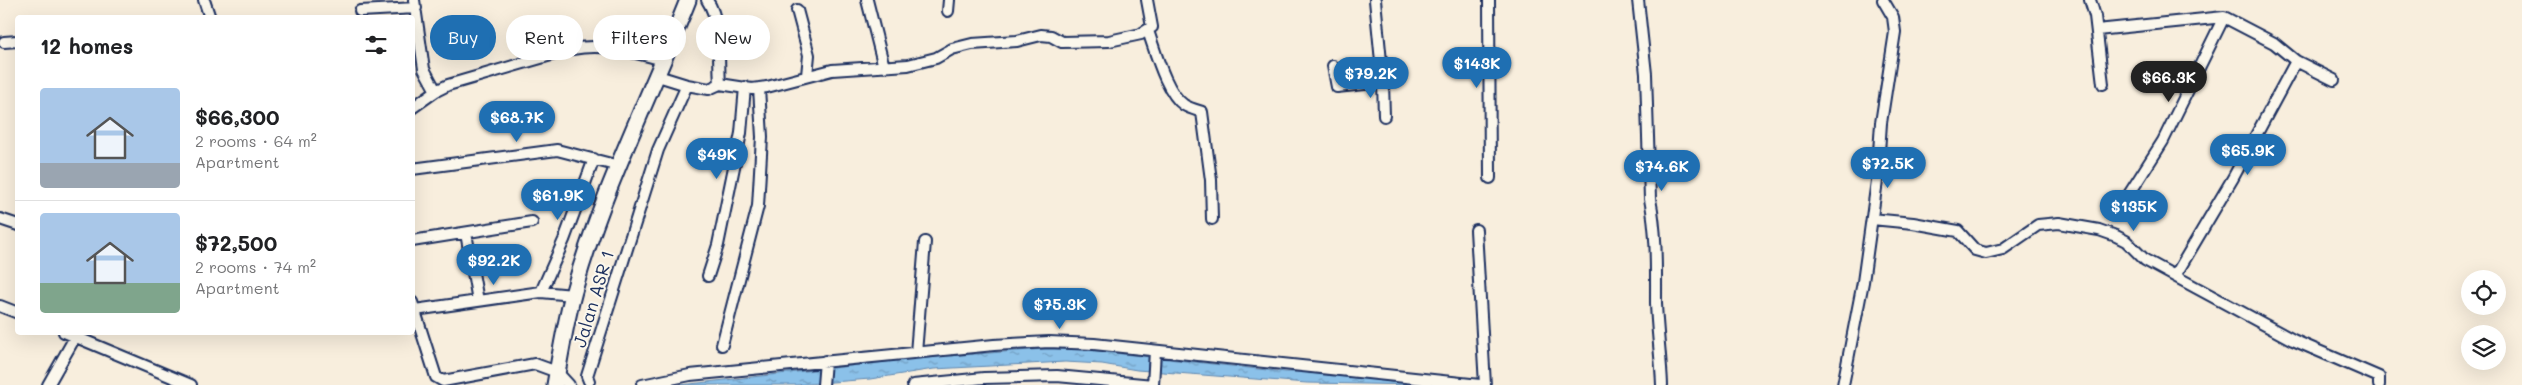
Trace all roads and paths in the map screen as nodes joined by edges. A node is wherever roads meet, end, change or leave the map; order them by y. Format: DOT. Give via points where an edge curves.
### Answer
graph roads {
  1 [pos="204,0"];
  2 [pos="688,0"];
  3 [pos="707,0"];
  4 [pos="867,0"];
  5 [pos="949,0"];
  6 [pos="1146,0"];
  7 [pos="1375,0"];
  8 [pos="1489,0"];
  9 [pos="1638,0"];
  10 [pos="1883,0"];
  11 [pos="2090,0"];
  12 [pos="415,4"];
  13 [pos="797,10"];
  14 [pos="360,11"];
  15 [pos="948,11"];
  16 [pos="209,15"];
  17 [pos="682,15"];
  18 [pos="2224,17"];
  19 [pos="2097,30"];
  20 [pos="1148,31"];
  21 [pos="15,41"];
  22 [pos="4,42"];
  23 [pos="593,46"];
  24 [pos="664,60"];
  25 [pos="2296,61"];
  26 [pos="1333,66"];
  27 [pos="884,67"];
  28 [pos="807,75"];
  29 [pos="658,76"];
  30 [pos="2334,80"];
  31 [pos="1383,82"];
  32 [pos="720,84"];
  33 [pos="2103,84"];
  34 [pos="687,85"];
  35 [pos="745,87"];
  36 [pos="759,88"];
  37 [pos="436,91"];
  38 [pos="415,106"];
  39 [pos="1384,116"];
  40 [pos="594,159"];
  41 [pos="618,166"];
  42 [pos="415,169"];
  43 [pos="1490,178"];
  44 [pos="2128,196"];
  45 [pos="0,219"];
  46 [pos="1212,219"];
  47 [pos="1872,219"];
  48 [pos="532,222"];
  49 [pos="15,224"];
  50 [pos="1476,230"];
  51 [pos="466,232"];
  52 [pos="415,240"];
  53 [pos="925,242"];
  54 [pos="708,276"];
  55 [pos="2175,276"];
  56 [pos="541,292"];
  57 [pos="573,295"];
  58 [pos="478,301"];
  59 [pos="0,306"];
  60 [pos="415,306"];
  61 [pos="415,309"];
  62 [pos="15,312"];
  63 [pos="77,335"];
  64 [pos="722,345"];
  65 [pos="916,353"];
  66 [pos="1154,353"];
  67 [pos="824,364"];
  68 [pos="556,378"];
  69 [pos="589,381"];
  70 [pos="985,382"];
  71 [pos="1153,384"];
  72 [pos="48,385"];
  73 [pos="191,385"];
  74 [pos="569,385"];
  75 [pos="642,385"];
  76 [pos="823,385"];
  77 [pos="913,385"];
  78 [pos="1480,385"];
  79 [pos="1485,385"];
  80 [pos="1662,385"];
  81 [pos="1843,385"];
  82 [pos="2379,385"];
  1 -- 16 [label="street"];
  2 -- 17 [label="main road"];
  3 -- 32 [label="street" via="716,28"];
  4 -- 27 [label="street"];
  5 -- 15 [label="street"];
  6 -- 20 [label="street" via="1152,22"];
  7 -- 31 [label="street"];
  8 -- 43 [label="street"];
  9 -- 80 [label="street" via="1646,74"];
  10 -- 47 [label="street" via="1893,17 1895,32 1881,123"];
  11 -- 19 [label="street"];
  12 -- 14 [label="street"];
  12 -- 37 [label="street" via="424,68"];
  13 -- 28 [label="street" via="809,55"];
  18 -- 19 [label="street"];
  18 -- 25 [label="street" via="2274,42"];
  18 -- 44 [label="street" via="2164,141"];
  19 -- 33 [label="street"];
  20 -- 27 [label="street" via="1100,42 1062,42 1041,35 1017,41 972,44 936,58"];
  20 -- 46 [label="street" via="1176,97 1183,104 1202,112 1211,180"];
  21 -- 22 [label="street"];
  23 -- 37 [label="street" via="572,49"];
  24 -- 29 [label="main road"];
  25 -- 30 [label="street"];
  25 -- 55 [label="street"];
  26 -- 31 [label="street" via="1338,87"];
  27 -- 28 [label="street"];
  28 -- 36 [label="street"];
  29 -- 34 [label="street"];
  29 -- 41 [label="main road"];
  31 -- 39 [label="street"];
  32 -- 34 [label="street" via="709,89"];
  32 -- 35 [label="street"];
  34 -- 69 [label="street, Jalan ASR 1" via="652,168 586,376"];
  35 -- 36 [label="street"];
  35 -- 54 [label="street" via="741,133 718,245"];
  36 -- 64 [label="street" via="762,137 758,206"];
  37 -- 38 [label="street"];
  40 -- 41 [label="street"];
  40 -- 42 [label="street" via="557,150"];
  40 -- 56 [label="street"];
  41 -- 57 [label="main road"];
  45 -- 49 [label="street"];
  47 -- 55 [label="street" via="1958,231 1975,250 1986,253 2003,249 2038,225 2059,223 2099,230 2126,241 2146,260"];
  47 -- 81 [label="street"];
  48 -- 51 [label="street"];
  50 -- 79 [label="street"];
  51 -- 52 [label="street"];
  51 -- 58 [label="street"];
  53 -- 65 [label="street"];
  55 -- 82 [label="street" via="2293,340 2379,377"];
  56 -- 57 [label="street"];
  56 -- 58 [label="street"];
  57 -- 68 [label="main road"];
  58 -- 60 [label="street"];
  59 -- 62 [label="street"];
  61 -- 68 [label="street" via="436,377 443,381 535,364"];
  63 -- 72 [label="street"];
  63 -- 73 [label="street"];
  65 -- 66 [label="street" via="1049,342"];
  65 -- 67 [label="street"];
  66 -- 71 [label="street"];
  66 -- 78 [label="street"];
  67 -- 75 [label="street" via="690,374"];
  67 -- 76 [label="street"];
  68 -- 74 [label="street"];
  70 -- 71 [label="street" via="1057,376"];
  70 -- 77 [label="street"];
}
